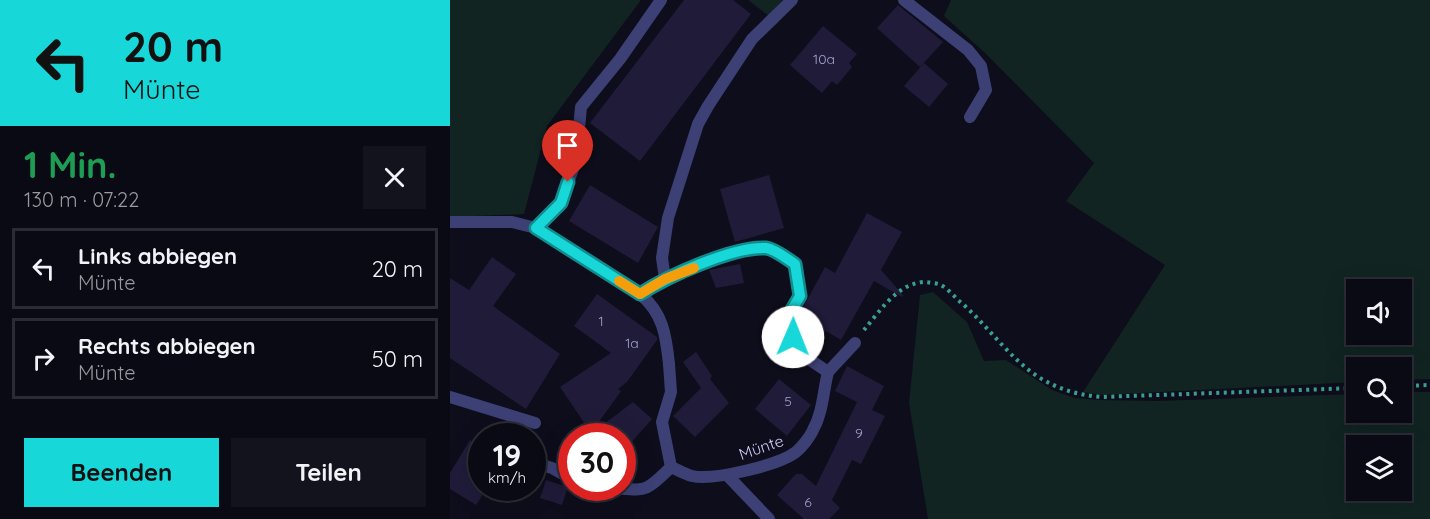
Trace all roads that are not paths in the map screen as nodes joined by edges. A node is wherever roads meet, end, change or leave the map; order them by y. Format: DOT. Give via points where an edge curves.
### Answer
graph roads {
  1 [pos="661,0"];
  2 [pos="792,0"];
  3 [pos="904,0"];
  4 [pos="970,117"];
  5 [pos="450,222"];
  6 [pos="536,228"];
  7 [pos="665,279"];
  8 [pos="640,294"];
  9 [pos="855,343"];
  10 [pos="828,372"];
  11 [pos="450,397"];
  12 [pos="535,423"];
  13 [pos="671,467"];
  14 [pos="727,475"];
  15 [pos="636,489"];
  16 [pos="769,519"];
  1 -- 6 [label="street" via="581,107 576,160 561,203"];
  2 -- 7 [label="street" via="752,39 698,124 668,218 662,258"];
  3 -- 4 [label="street" via="968,50 981,66 986,90"];
  5 -- 6 [label="street" via="512,222"];
  6 -- 8 [label="street"];
  7 -- 8 [label="street"];
  7 -- 10 [label="street" via="734,253 768,248 795,264 800,296 790,313 793,337 800,353"];
  8 -- 13 [label="street" via="652,304 662,323 671,392 662,422"];
  9 -- 10 [label="street"];
  10 -- 14 [label="street, Münte" via="824,404 813,431 795,452 775,462"];
  11 -- 12 [label="street"];
  13 -- 14 [label="street, Münte" via="691,476"];
  13 -- 15 [label="street" via="652,486"];
  14 -- 16 [label="street"];
}
